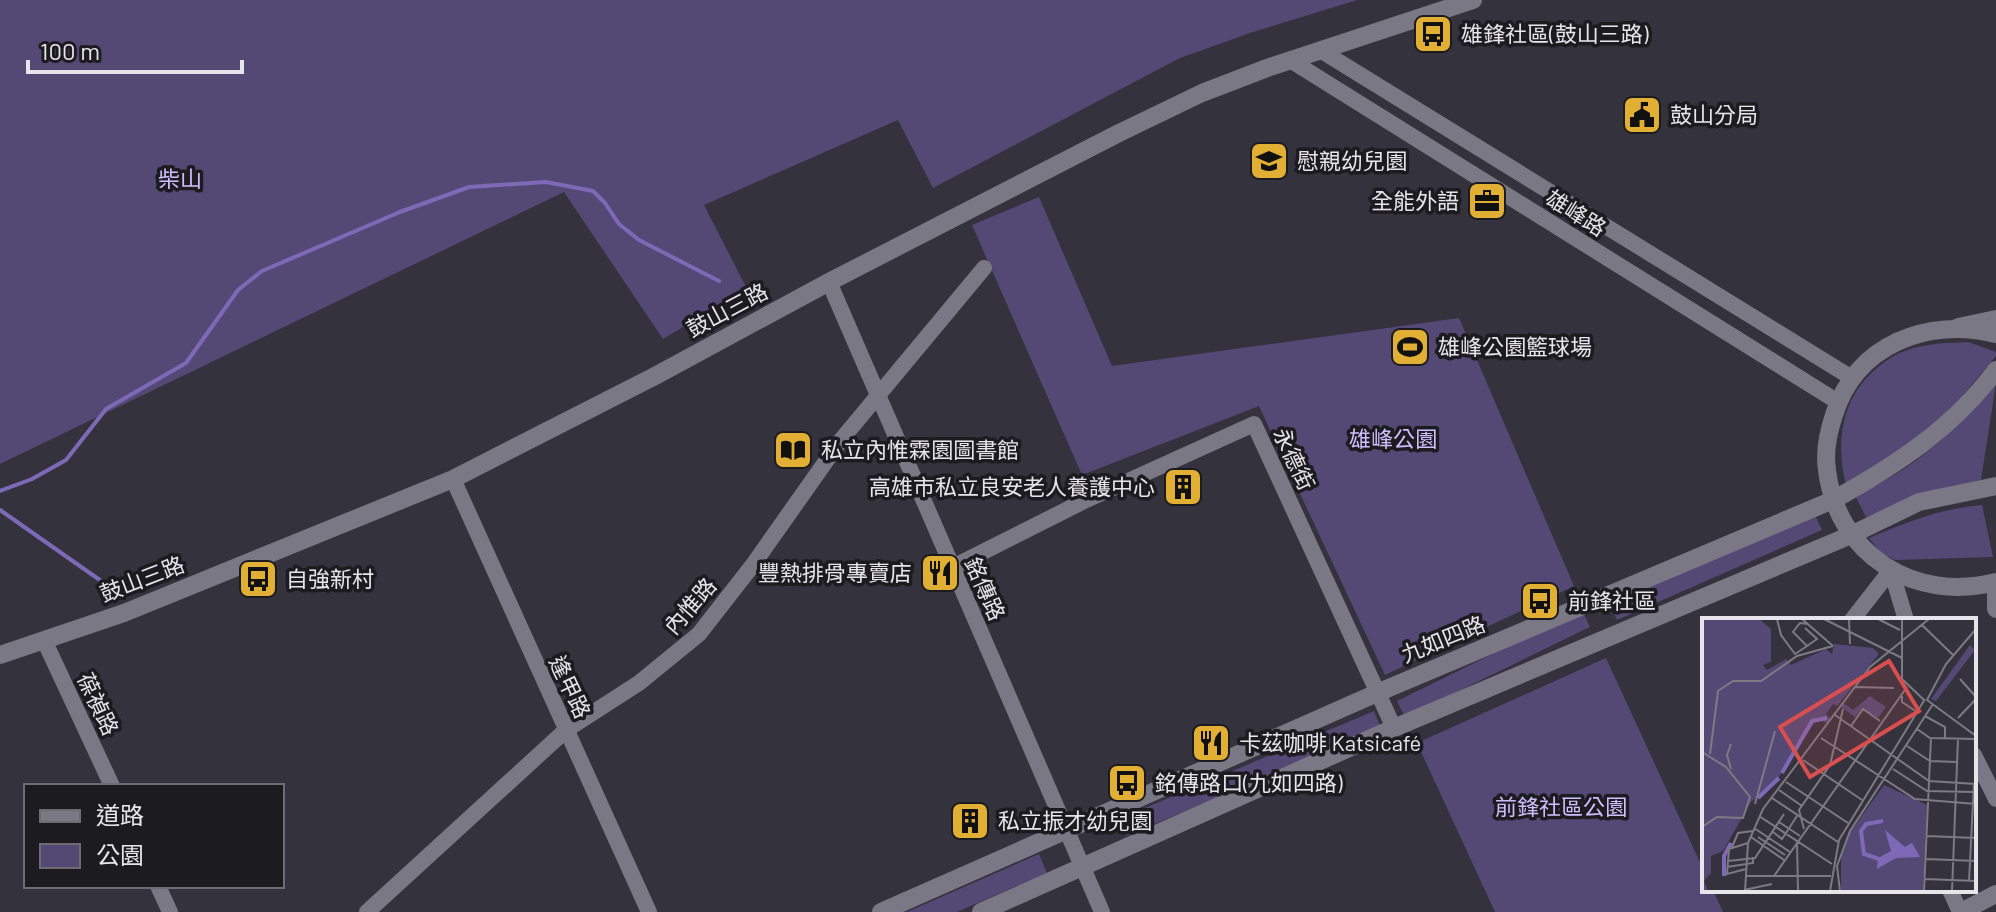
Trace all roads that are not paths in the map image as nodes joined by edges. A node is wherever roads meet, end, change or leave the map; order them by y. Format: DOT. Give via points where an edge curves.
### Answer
graph roads {
  1 [pos="1473,0"];
  2 [pos="1320,50"];
  3 [pos="1290,60"];
  4 [pos="984,268"];
  5 [pos="829,282"];
  6 [pos="1996,318"];
  7 [pos="1954,327"];
  8 [pos="1996,334"];
  9 [pos="1996,370"];
  10 [pos="1852,378"];
  11 [pos="877,394"];
  12 [pos="1838,402"];
  13 [pos="453,479"];
  14 [pos="1996,486"];
  15 [pos="1833,500"];
  16 [pos="1851,535"];
  17 [pos="951,568"];
  18 [pos="1891,570"];
  19 [pos="1996,582"];
  20 [pos="1996,595"];
  21 [pos="1996,609"];
  22 [pos="1854,618"];
  23 [pos="1905,618"];
  24 [pos="44,640"];
  25 [pos="0,655"];
  26 [pos="1377,693"];
  27 [pos="1394,728"];
  28 [pos="566,730"];
  29 [pos="1976,759"];
  30 [pos="111,784"];
  31 [pos="1996,799"];
  32 [pos="1066,830"];
  33 [pos="1082,867"];
  34 [pos="159,888"];
  35 [pos="1951,892"];
  36 [pos="1996,894"];
  37 [pos="170,912"];
  38 [pos="367,912"];
  39 [pos="649,912"];
  40 [pos="881,912"];
  41 [pos="981,912"];
  42 [pos="1102,912"];
  43 [pos="1961,912"];
  1 -- 2 [label="street, 鼓山三路"];
  2 -- 3 [label="street, 鼓山三路"];
  2 -- 10 [label="street, 雄峰路"];
  3 -- 5 [label="street, 鼓山三路" via="1202,93"];
  3 -- 12 [label="street, 雄峰路"];
  4 -- 11 [label="street, 內惟路"];
  5 -- 11 [label="street, 銘傳路"];
  5 -- 13 [label="street, 鼓山三路"];
  6 -- 7 [label="street"];
  7 -- 8 [label="street"];
  7 -- 10 [label="street" via="1898,341"];
  9 -- 15 [label="street, 九如四路" via="1932,437 1885,472"];
  10 -- 12 [label="street"];
  11 -- 17 [label="street, 銘傳路"];
  11 -- 28 [label="street, 內惟路" via="699,634 639,683"];
  12 -- 15 [label="street" via="1827,445"];
  13 -- 24 [label="street, 鼓山三路" via="124,613"];
  13 -- 28 [label="street, 逢甲路"];
  14 -- 16 [label="street" via="1919,502"];
  15 -- 16 [label="street"];
  15 -- 26 [label="street, 九如四路"];
  16 -- 18 [label="street"];
  16 -- 27 [label="street"];
  17 -- 26 [label="street, 永德街" via="1254,424"];
  17 -- 32 [label="street, 銘傳路"];
  18 -- 19 [label="street" via="1933,586"];
  18 -- 22 [label="street"];
  18 -- 23 [label="street"];
  20 -- 21 [label="street"];
  24 -- 25 [label="street, 鼓山三路"];
  24 -- 30 [label="street, 葆禎路"];
  26 -- 27 [label="street, 永德街"];
  26 -- 32 [label="street, 九如四路"];
  27 -- 33 [label="street"];
  28 -- 38 [label="street, 內惟路"];
  28 -- 39 [label="street, 逢甲路"];
  29 -- 31 [label="street"];
  32 -- 33 [label="street, 銘傳路"];
  32 -- 40 [label="street, 九如四路"];
  33 -- 41 [label="street"];
  33 -- 42 [label="street, 銘傳路"];
  34 -- 37 [label="street"];
  35 -- 43 [label="street"];
  36 -- 43 [label="street"];
}
